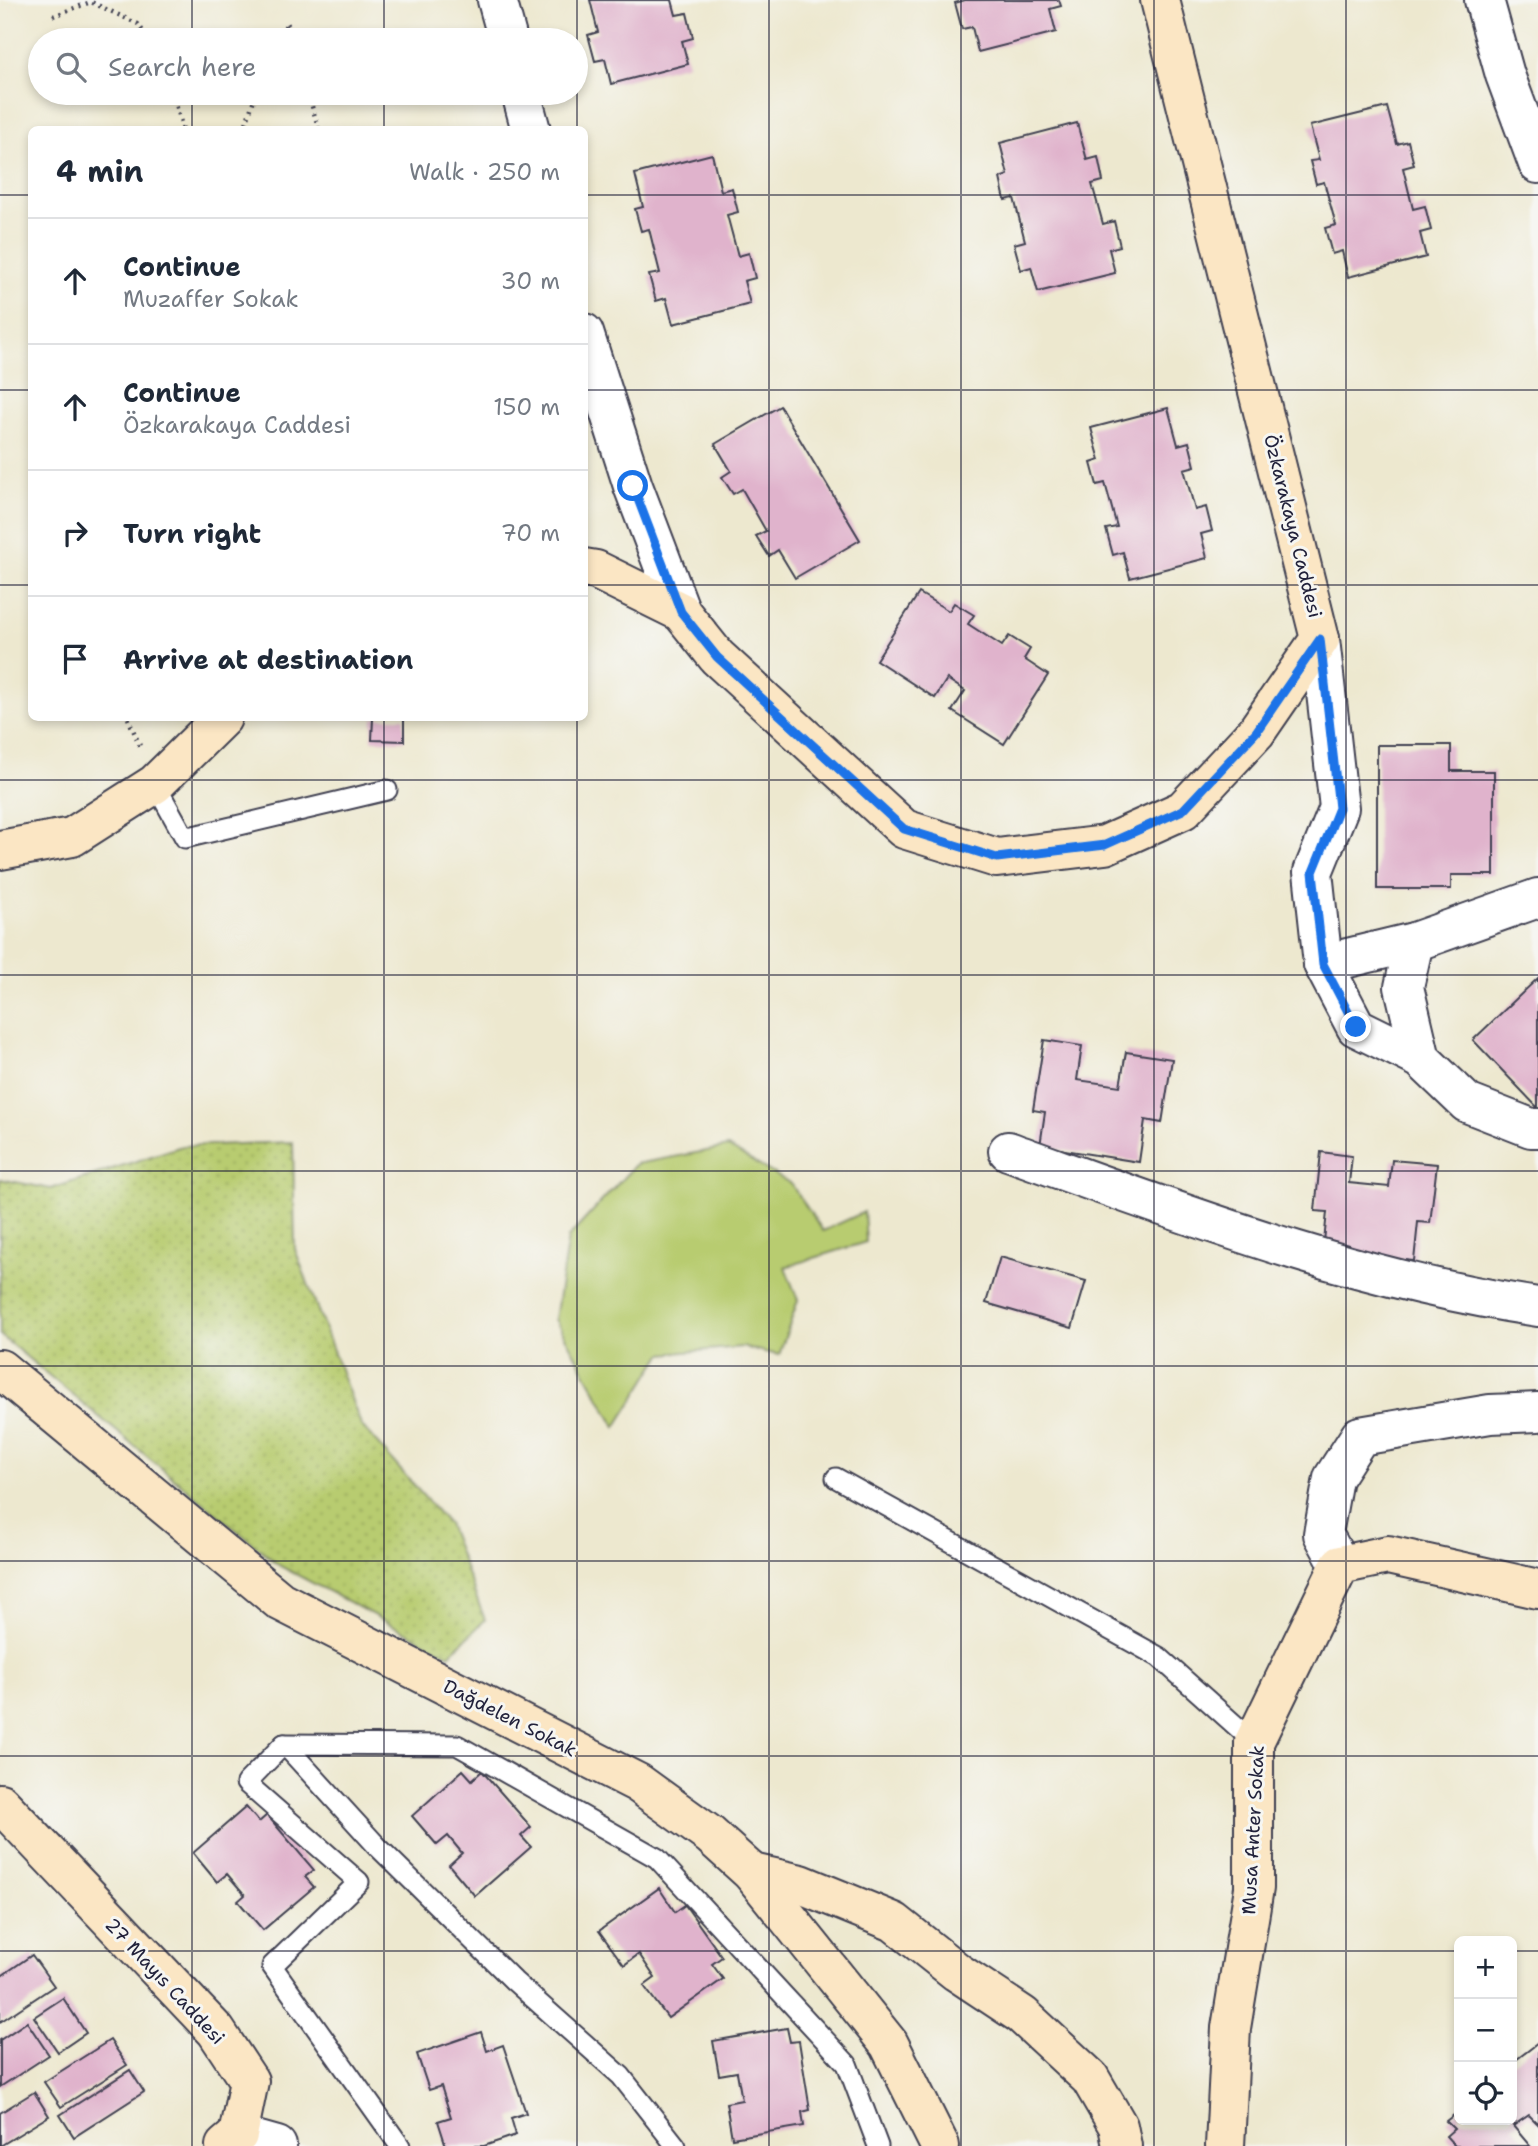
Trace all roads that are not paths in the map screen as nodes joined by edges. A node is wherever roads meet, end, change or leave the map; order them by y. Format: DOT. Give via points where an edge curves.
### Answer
graph roads {
  1 [pos="497,0"];
  2 [pos="1160,0"];
  3 [pos="1485,0"];
  4 [pos="505,28"];
  5 [pos="524,105"];
  6 [pos="530,126"];
  7 [pos="1538,163"];
  8 [pos="588,345"];
  9 [pos="588,569"];
  10 [pos="681,612"];
  11 [pos="1320,639"];
  12 [pos="219,721"];
  13 [pos="155,784"];
  14 [pos="387,790"];
  15 [pos="0,850"];
  16 [pos="1538,898"];
  17 [pos="1414,942"];
  18 [pos="1323,964"];
  19 [pos="1421,1059"];
  20 [pos="1538,1128"];
  21 [pos="1008,1151"];
  22 [pos="1538,1307"];
  23 [pos="0,1369"];
  24 [pos="1538,1412"];
  25 [pos="836,1478"];
  26 [pos="1340,1566"];
  27 [pos="1538,1589"];
  28 [pos="1254,1742"];
  29 [pos="284,1744"];
  30 [pos="4,1806"];
  31 [pos="752,1873"];
  32 [pos="231,2141"];
  33 [pos="277,2146"];
  34 [pos="400,2146"];
  35 [pos="676,2146"];
  36 [pos="878,2146"];
  37 [pos="940,2146"];
  38 [pos="1122,2146"];
  39 [pos="1225,2146"];
  1 -- 4 [label="street"];
  2 -- 11 [label="street, Özkarakaya Caddesi"];
  3 -- 7 [label="street" via="1505,75"];
  5 -- 6 [label="street"];
  8 -- 10 [label="street" via="633,486"];
  9 -- 10 [label="street, Özkarakaya Caddesi"];
  10 -- 11 [label="street, Özkarakaya Caddesi" via="717,657 904,829 997,858 1105,845 1183,810 1256,732"];
  11 -- 18 [label="street" via="1339,808 1313,872"];
  12 -- 13 [label="street"];
  13 -- 14 [label="lane" via="186,838"];
  13 -- 15 [label="street" via="72,837"];
  16 -- 17 [label="street"];
  17 -- 18 [label="street"];
  17 -- 19 [label="street" via="1404,987"];
  18 -- 19 [label="street" via="1356,1027"];
  19 -- 20 [label="street" via="1467,1103"];
  21 -- 22 [label="street" via="1254,1239 1477,1298"];
  23 -- 31 [label="street, Dağdelen Sokak" via="280,1601 638,1783 710,1835"];
  24 -- 26 [label="street" via="1490,1414 1360,1436 1333,1478 1323,1534"];
  25 -- 28 [label="lane" via="1159,1657"];
  26 -- 27 [label="street" via="1388,1555"];
  26 -- 28 [label="street, Musa Anter Sokak"];
  28 -- 39 [label="street, Musa Anter Sokak" via="1254,1888 1231,2028"];
  29 -- 34 [label="lane" via="246,1783 359,1882 272,1966"];
  29 -- 35 [label="lane" via="514,1981 621,2076"];
  29 -- 36 [label="lane" via="457,1745 657,1858 847,2064"];
  30 -- 32 [label="street, 27 Mayıs Caddesi" via="216,2031 249,2081"];
  31 -- 37 [label="street, Dağdelen Sokak" via="888,2044"];
  31 -- 38 [label="street" via="801,1884 894,1923 1022,2015 1090,2078 1118,2126"];
  32 -- 33 [label="street, 27 Mayıs Caddesi"];
}
